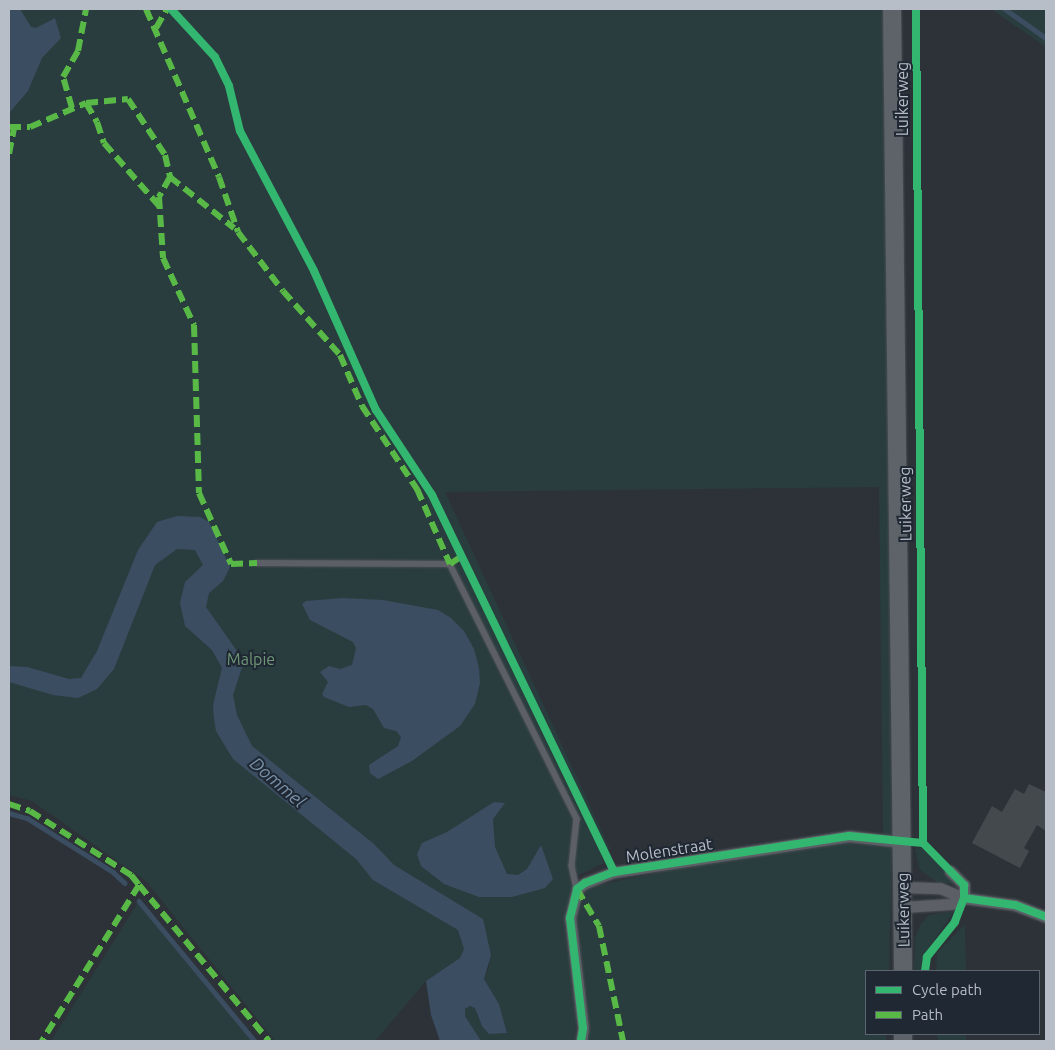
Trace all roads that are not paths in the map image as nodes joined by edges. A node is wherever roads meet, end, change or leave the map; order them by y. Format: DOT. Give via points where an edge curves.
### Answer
graph roads {
  1 [pos="892,9"];
  2 [pos="257,563"];
  3 [pos="902,842"];
  4 [pos="950,871"];
  5 [pos="902,887"];
  6 [pos="577,889"];
  7 [pos="964,898"];
  8 [pos="903,907"];
  9 [pos="1046,917"];
  10 [pos="903,970"];
  11 [pos="581,1041"];
  1 -- 3 [label="main road, Luikerweg"];
  2 -- 6 [label="lane" via="450,564 577,819 572,866"];
  3 -- 5 [label="main road, Luikerweg"];
  3 -- 6 [label="street, Molenstraat" via="849,836 614,872"];
  4 -- 7 [label="street" via="964,885"];
  5 -- 7 [label="street" via="940,888"];
  5 -- 8 [label="main road, Luikerweg"];
  6 -- 11 [label="street" via="570,927 583,1028"];
  7 -- 8 [label="street" via="952,904"];
  7 -- 9 [label="street" via="1015,904"];
  8 -- 10 [label="main road, Luikerweg"];
}
